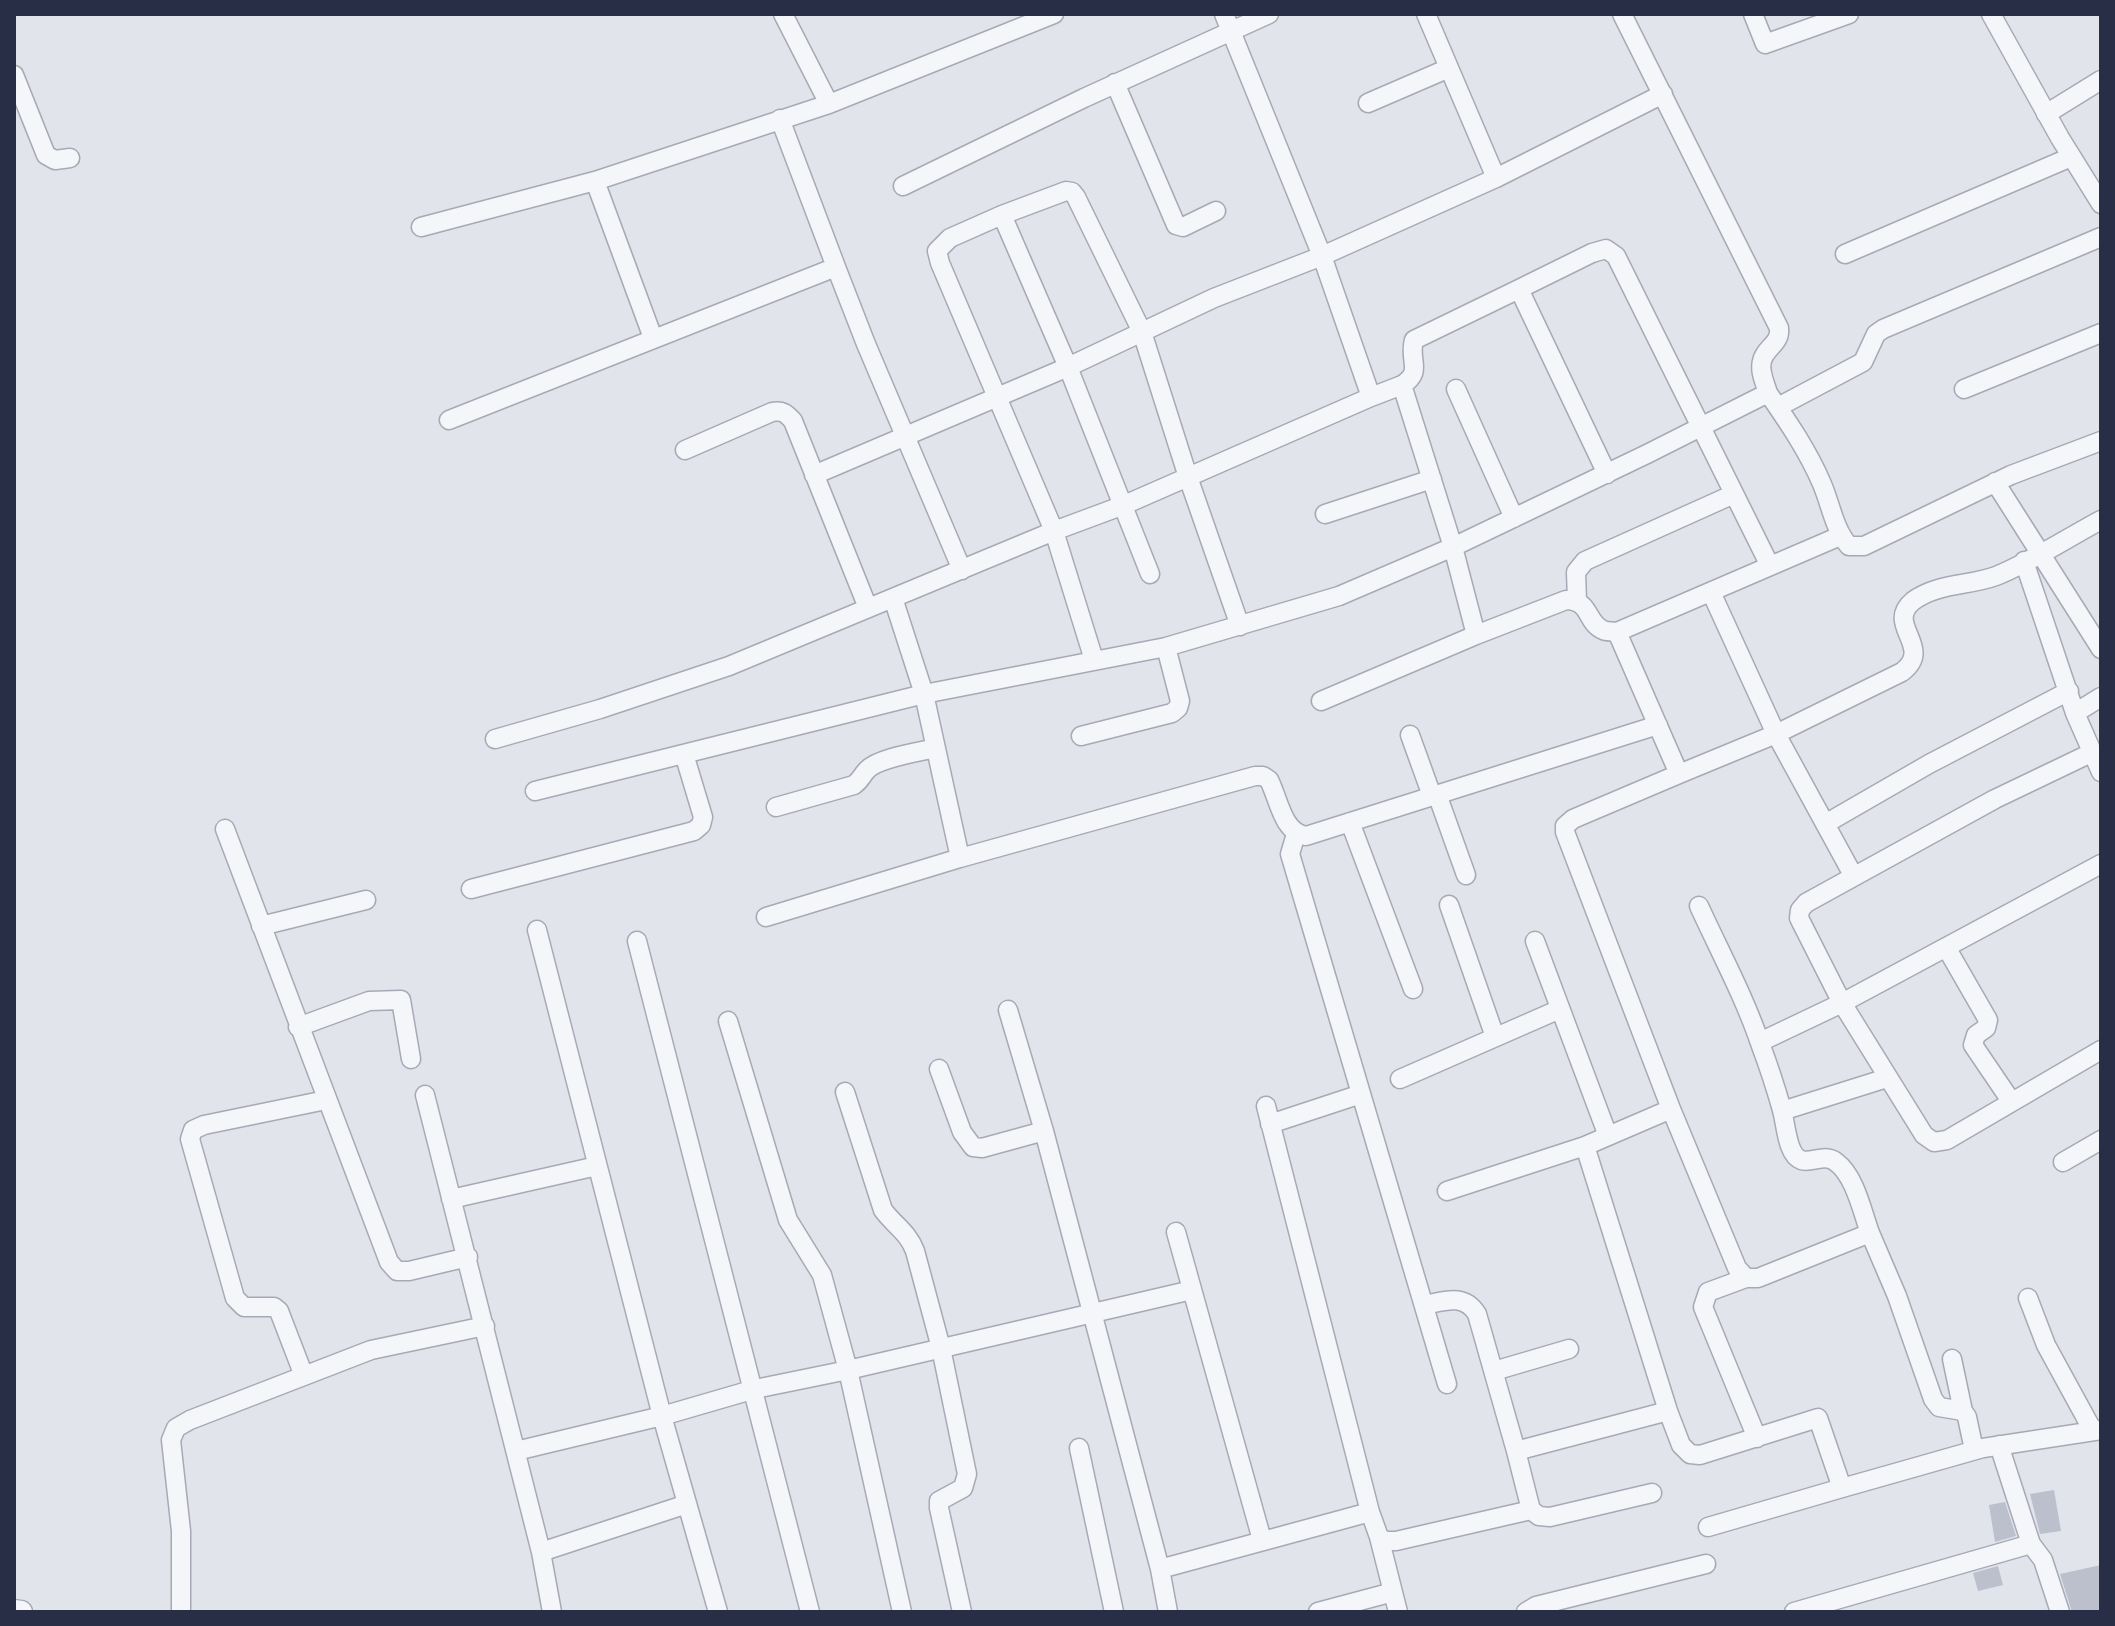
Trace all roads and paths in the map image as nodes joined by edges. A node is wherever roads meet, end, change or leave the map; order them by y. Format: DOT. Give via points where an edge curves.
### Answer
graph roads {
  1 [pos="783,14"];
  2 [pos="1054,14"];
  3 [pos="1269,14"];
  4 [pos="1426,14"];
  5 [pos="1622,14"];
  6 [pos="1753,14"];
  7 [pos="1849,14"];
  8 [pos="1991,14"];
  9 [pos="1228,22"];
  10 [pos="1449,68"];
  11 [pos="14,75"];
  12 [pos="2101,80"];
  13 [pos="1115,83"];
  14 [pos="1663,94"];
  15 [pos="1368,103"];
  16 [pos="829,104"];
  17 [pos="2046,114"];
  18 [pos="780,119"];
  19 [pos="2071,157"];
  20 [pos="70,158"];
  21 [pos="1496,178"];
  22 [pos="595,181"];
  23 [pos="903,186"];
  24 [pos="2101,204"];
  25 [pos="1216,211"];
  26 [pos="1002,215"];
  27 [pos="421,227"];
  28 [pos="2101,237"];
  29 [pos="1845,254"];
  30 [pos="1322,256"];
  31 [pos="836,267"];
  32 [pos="1519,289"];
  33 [pos="1142,332"];
  34 [pos="2101,333"];
  35 [pos="653,338"];
  36 [pos="1068,367"];
  37 [pos="1402,385"];
  38 [pos="1456,389"];
  39 [pos="1964,389"];
  40 [pos="1371,397"];
  41 [pos="998,398"];
  42 [pos="1773,400"];
  43 [pos="449,420"];
  44 [pos="1701,426"];
  45 [pos="904,436"];
  46 [pos="2101,441"];
  47 [pos="685,450"];
  48 [pos="1607,474"];
  49 [pos="814,475"];
  50 [pos="1188,477"];
  51 [pos="1432,479"];
  52 [pos="1995,482"];
  53 [pos="1734,494"];
  54 [pos="1124,505"];
  55 [pos="1325,514"];
  56 [pos="1514,518"];
  57 [pos="2101,520"];
  58 [pos="1054,531"];
  59 [pos="1840,536"];
  60 [pos="1453,547"];
  61 [pos="2032,557"];
  62 [pos="1770,566"];
  63 [pos="962,570"];
  64 [pos="1150,574"];
  65 [pos="1711,592"];
  66 [pos="893,598"];
  67 [pos="1577,601"];
  68 [pos="868,608"];
  69 [pos="1240,626"];
  70 [pos="1617,632"];
  71 [pos="1476,635"];
  72 [pos="1166,647"];
  73 [pos="2101,649"];
  74 [pos="1094,660"];
  75 [pos="2069,691"];
  76 [pos="924,694"];
  77 [pos="2101,697"];
  78 [pos="1321,701"];
  79 [pos="2075,713"];
  80 [pos="1658,725"];
  81 [pos="1776,734"];
  82 [pos="1410,735"];
  83 [pos="1081,736"];
  84 [pos="495,739"];
  85 [pos="936,748"];
  86 [pos="2091,753"];
  87 [pos="684,754"];
  88 [pos="2101,772"];
  89 [pos="1679,774"];
  90 [pos="535,791"];
  91 [pos="1435,795"];
  92 [pos="776,807"];
  93 [pos="1350,822"];
  94 [pos="1825,824"];
  95 [pos="225,829"];
  96 [pos="1296,834"];
  97 [pos="960,858"];
  98 [pos="2101,864"];
  99 [pos="1466,875"];
  100 [pos="1853,875"];
  101 [pos="471,889"];
  102 [pos="366,900"];
  103 [pos="1449,905"];
  104 [pos="1699,906"];
  105 [pos="766,917"];
  106 [pos="261,926"];
  107 [pos="537,930"];
  108 [pos="637,941"];
  109 [pos="1535,941"];
  110 [pos="1946,947"];
  111 [pos="1413,989"];
  112 [pos="1842,1003"];
  113 [pos="1560,1009"];
  114 [pos="1008,1010"];
  115 [pos="728,1021"];
  116 [pos="298,1027"];
  117 [pos="1495,1037"];
  118 [pos="1760,1042"];
  119 [pos="2101,1050"];
  120 [pos="411,1059"];
  121 [pos="939,1069"];
  122 [pos="1887,1078"];
  123 [pos="1400,1079"];
  124 [pos="845,1092"];
  125 [pos="1361,1094"];
  126 [pos="425,1095"];
  127 [pos="326,1100"];
  128 [pos="2011,1101"];
  129 [pos="1671,1109"];
  130 [pos="1782,1111"];
  131 [pos="1044,1131"];
  132 [pos="1608,1136"];
  133 [pos="2101,1140"];
  134 [pos="1585,1146"];
  135 [pos="2063,1162"];
  136 [pos="597,1166"];
  137 [pos="1447,1191"];
  138 [pos="451,1199"];
  139 [pos="1176,1232"];
  140 [pos="1870,1233"];
  141 [pos="468,1257"];
  142 [pos="1746,1278"];
  143 [pos="1192,1290"];
  144 [pos="2028,1298"];
  145 [pos="1424,1305"];
  146 [pos="1092,1315"];
  147 [pos="485,1326"];
  148 [pos="941,1348"];
  149 [pos="1569,1349"];
  150 [pos="1952,1359"];
  151 [pos="848,1370"];
  152 [pos="1494,1371"];
  153 [pos="304,1376"];
  154 [pos="1447,1384"];
  155 [pos="755,1389"];
  156 [pos="1668,1411"];
  157 [pos="1963,1411"];
  158 [pos="662,1416"];
  159 [pos="2097,1430"];
  160 [pos="1757,1438"];
  161 [pos="1999,1445"];
  162 [pos="1079,1448"];
  163 [pos="1974,1450"];
  164 [pos="516,1451"];
  165 [pos="1516,1451"];
  166 [pos="1842,1488"];
  167 [pos="1652,1493"];
  168 [pos="687,1504"];
  169 [pos="1531,1510"];
  170 [pos="1370,1512"];
  171 [pos="1708,1527"];
  172 [pos="1379,1537"];
  173 [pos="1262,1540"];
  174 [pos="2031,1544"];
  175 [pos="541,1552"];
  176 [pos="1706,1564"];
  177 [pos="1160,1569"];
  178 [pos="1393,1592"];
  179 [pos="14,1611"];
  180 [pos="897,1611"];
  181 [pos="21,1612"];
  182 [pos="181,1612"];
  183 [pos="552,1612"];
  184 [pos="718,1612"];
  185 [pos="810,1612"];
  186 [pos="962,1612"];
  187 [pos="1114,1612"];
  188 [pos="1168,1612"];
  189 [pos="1318,1612"];
  190 [pos="1398,1612"];
  191 [pos="1526,1612"];
  192 [pos="1794,1612"];
  193 [pos="2060,1612"];
  1 -- 16 [label="street"];
  2 -- 16 [label="street"];
  3 -- 9 [label="street"];
  4 -- 10 [label="street"];
  5 -- 14 [label="street"];
  6 -- 7 [label="street" via="1765,44"];
  8 -- 17 [label="street"];
  9 -- 13 [label="street"];
  9 -- 30 [label="street"];
  10 -- 15 [label="street"];
  10 -- 21 [label="street"];
  11 -- 20 [label="street" via="46,155"];
  12 -- 17 [label="street"];
  13 -- 23 [label="street"];
  13 -- 25 [label="street" via="1176,225 1183,227"];
  14 -- 21 [label="street"];
  14 -- 42 [label="street" via="1779,328 1780,335 1761,363"];
  16 -- 18 [label="street"];
  17 -- 19 [label="street"];
  18 -- 22 [label="street"];
  18 -- 31 [label="street"];
  19 -- 24 [label="street"];
  19 -- 29 [label="street"];
  21 -- 30 [label="street"];
  22 -- 27 [label="street"];
  22 -- 35 [label="street"];
  26 -- 33 [label="street" via="1072,192"];
  26 -- 36 [label="street"];
  26 -- 41 [label="street" via="950,238 937,251"];
  28 -- 42 [label="street" via="1883,329 1863,362"];
  30 -- 33 [label="street"];
  30 -- 40 [label="street"];
  31 -- 35 [label="street"];
  31 -- 45 [label="street"];
  32 -- 37 [label="street" via="1414,340 1415,368 1412,379"];
  32 -- 44 [label="street" via="1592,253 1606,249 1616,256"];
  32 -- 48 [label="street"];
  33 -- 36 [label="street"];
  33 -- 50 [label="street"];
  34 -- 39 [label="street"];
  35 -- 43 [label="street"];
  36 -- 41 [label="street"];
  36 -- 54 [label="street"];
  37 -- 40 [label="street"];
  37 -- 51 [label="street"];
  38 -- 56 [label="street"];
  40 -- 50 [label="street"];
  41 -- 45 [label="street"];
  41 -- 58 [label="street"];
  42 -- 44 [label="street"];
  42 -- 59 [label="street" via="1822,484"];
  44 -- 48 [label="street"];
  44 -- 53 [label="street"];
  45 -- 49 [label="street"];
  45 -- 63 [label="street"];
  46 -- 52 [label="street"];
  47 -- 49 [label="street" via="780,410 793,421"];
  48 -- 56 [label="street"];
  49 -- 68 [label="street"];
  50 -- 54 [label="street"];
  50 -- 69 [label="street"];
  51 -- 55 [label="street"];
  51 -- 60 [label="street"];
  52 -- 59 [label="street" via="1864,546 1849,546"];
  52 -- 61 [label="street"];
  53 -- 62 [label="street"];
  53 -- 67 [label="street" via="1585,561 1576,572"];
  54 -- 58 [label="street"];
  54 -- 64 [label="street"];
  56 -- 60 [label="street"];
  57 -- 61 [label="street"];
  58 -- 63 [label="street"];
  58 -- 74 [label="street"];
  59 -- 62 [label="street"];
  60 -- 69 [label="street" via="1339,596"];
  60 -- 71 [label="street"];
  61 -- 73 [label="street"];
  61 -- 75 [label="street"];
  61 -- 81 [label="street" via="1999,575 1939,589 1911,603 1904,625 1915,653 1912,664"];
  62 -- 65 [label="street"];
  63 -- 66 [label="street"];
  65 -- 70 [label="street"];
  65 -- 81 [label="street"];
  66 -- 68 [label="street"];
  66 -- 76 [label="street"];
  67 -- 70 [label="street" via="1603,631"];
  67 -- 71 [label="street" via="1566,600"];
  68 -- 84 [label="street" via="662,690"];
  69 -- 72 [label="street"];
  70 -- 80 [label="street"];
  71 -- 78 [label="street"];
  72 -- 74 [label="street"];
  72 -- 83 [label="street" via="1178,708"];
  74 -- 76 [label="street"];
  75 -- 79 [label="street"];
  75 -- 94 [label="street"];
  76 -- 85 [label="street"];
  76 -- 87 [label="street"];
  77 -- 79 [label="street"];
  79 -- 86 [label="street"];
  80 -- 89 [label="street"];
  80 -- 91 [label="street"];
  81 -- 89 [label="street"];
  81 -- 94 [label="street"];
  82 -- 91 [label="street"];
  85 -- 92 [label="street" via="877,763 854,785"];
  85 -- 97 [label="street"];
  86 -- 88 [label="street"];
  86 -- 100 [label="street"];
  87 -- 90 [label="street"];
  87 -- 101 [label="street" via="703,817 694,831"];
  89 -- 129 [label="street" via="1565,826"];
  91 -- 93 [label="street"];
  91 -- 99 [label="street"];
  93 -- 96 [label="street" via="1306,836"];
  93 -- 111 [label="street"];
  94 -- 100 [label="street"];
  95 -- 106 [label="street"];
  96 -- 97 [label="street" via="1269,780 1255,776"];
  96 -- 125 [label="street" via="1290,854"];
  97 -- 105 [label="street"];
  98 -- 110 [label="street"];
  100 -- 112 [label="street" via="1806,903 1799,918"];
  102 -- 106 [label="street"];
  103 -- 117 [label="street"];
  104 -- 118 [label="street"];
  106 -- 116 [label="street"];
  107 -- 136 [label="street"];
  108 -- 155 [label="street"];
  109 -- 113 [label="street"];
  110 -- 112 [label="street"];
  110 -- 128 [label="street" via="1988,1020 1973,1045"];
  112 -- 118 [label="street"];
  112 -- 122 [label="street"];
  113 -- 117 [label="street"];
  113 -- 132 [label="street"];
  114 -- 131 [label="street"];
  115 -- 151 [label="street" via="788,1220 822,1275"];
  116 -- 120 [label="street" via="369,1001 401,1000"];
  116 -- 127 [label="street"];
  117 -- 123 [label="street"];
  118 -- 130 [label="street"];
  119 -- 128 [label="street"];
  121 -- 131 [label="street" via="962,1132 973,1147"];
  122 -- 128 [label="street" via="1934,1142 1947,1140"];
  122 -- 130 [label="street"];
  124 -- 148 [label="street" via="883,1210 910,1238"];
  125 -- 145 [label="street"];
  125 -- 170 [label="street" via="1268,1115"];
  126 -- 138 [label="street"];
  127 -- 141 [label="street" via="397,1271"];
  127 -- 153 [label="street" via="204,1125 193,1130 190,1139 235,1298 244,1307 279,1311"];
  129 -- 132 [label="street"];
  129 -- 142 [label="street" via="1737,1268"];
  130 -- 140 [label="street" via="1798,1159 1833,1159 1842,1168"];
  131 -- 146 [label="street"];
  132 -- 134 [label="street"];
  133 -- 135 [label="street"];
  134 -- 137 [label="street"];
  134 -- 156 [label="street"];
  136 -- 138 [label="street"];
  136 -- 158 [label="street"];
  138 -- 141 [label="street"];
  139 -- 143 [label="street"];
  140 -- 142 [label="street" via="1758,1278"];
  140 -- 157 [label="street" via="1933,1399 1939,1407"];
  141 -- 147 [label="street"];
  142 -- 160 [label="street" via="1708,1292 1703,1307"];
  143 -- 146 [label="street"];
  143 -- 173 [label="street"];
  144 -- 159 [label="street" via="2046,1345"];
  145 -- 152 [label="street" via="1461,1299 1471,1305"];
  145 -- 154 [label="street"];
  146 -- 148 [label="street"];
  146 -- 177 [label="street"];
  147 -- 153 [label="street" via="371,1350"];
  147 -- 164 [label="street"];
  148 -- 151 [label="street"];
  148 -- 186 [label="street" via="967,1474 963,1488 939,1501"];
  149 -- 152 [label="street"];
  150 -- 157 [label="street"];
  151 -- 155 [label="street"];
  151 -- 180 [label="street"];
  152 -- 165 [label="street"];
  153 -- 182 [label="street" via="176,1428 171,1454 181,1531"];
  155 -- 158 [label="street"];
  155 -- 185 [label="street"];
  156 -- 160 [label="street" via="1690,1454"];
  156 -- 165 [label="street"];
  157 -- 163 [label="street"];
  158 -- 164 [label="street"];
  158 -- 168 [label="street"];
  159 -- 161 [label="street"];
  160 -- 166 [label="street" via="1818,1418"];
  161 -- 163 [label="street"];
  161 -- 174 [label="street"];
  162 -- 187 [label="street"];
  163 -- 166 [label="street"];
  164 -- 175 [label="street"];
  165 -- 169 [label="street"];
  166 -- 171 [label="street"];
  167 -- 169 [label="street" via="1550,1517"];
  168 -- 175 [label="street"];
  168 -- 184 [label="street"];
  169 -- 172 [label="street" via="1396,1541"];
  170 -- 172 [label="street"];
  170 -- 173 [label="street"];
  172 -- 178 [label="street"];
  173 -- 177 [label="street"];
  174 -- 192 [label="street"];
  174 -- 193 [label="street" via="2043,1560"];
  175 -- 183 [label="street"];
  176 -- 191 [label="street"];
  177 -- 188 [label="street"];
  178 -- 189 [label="street"];
  178 -- 190 [label="street"];
  179 -- 181 [label="street"];
}
